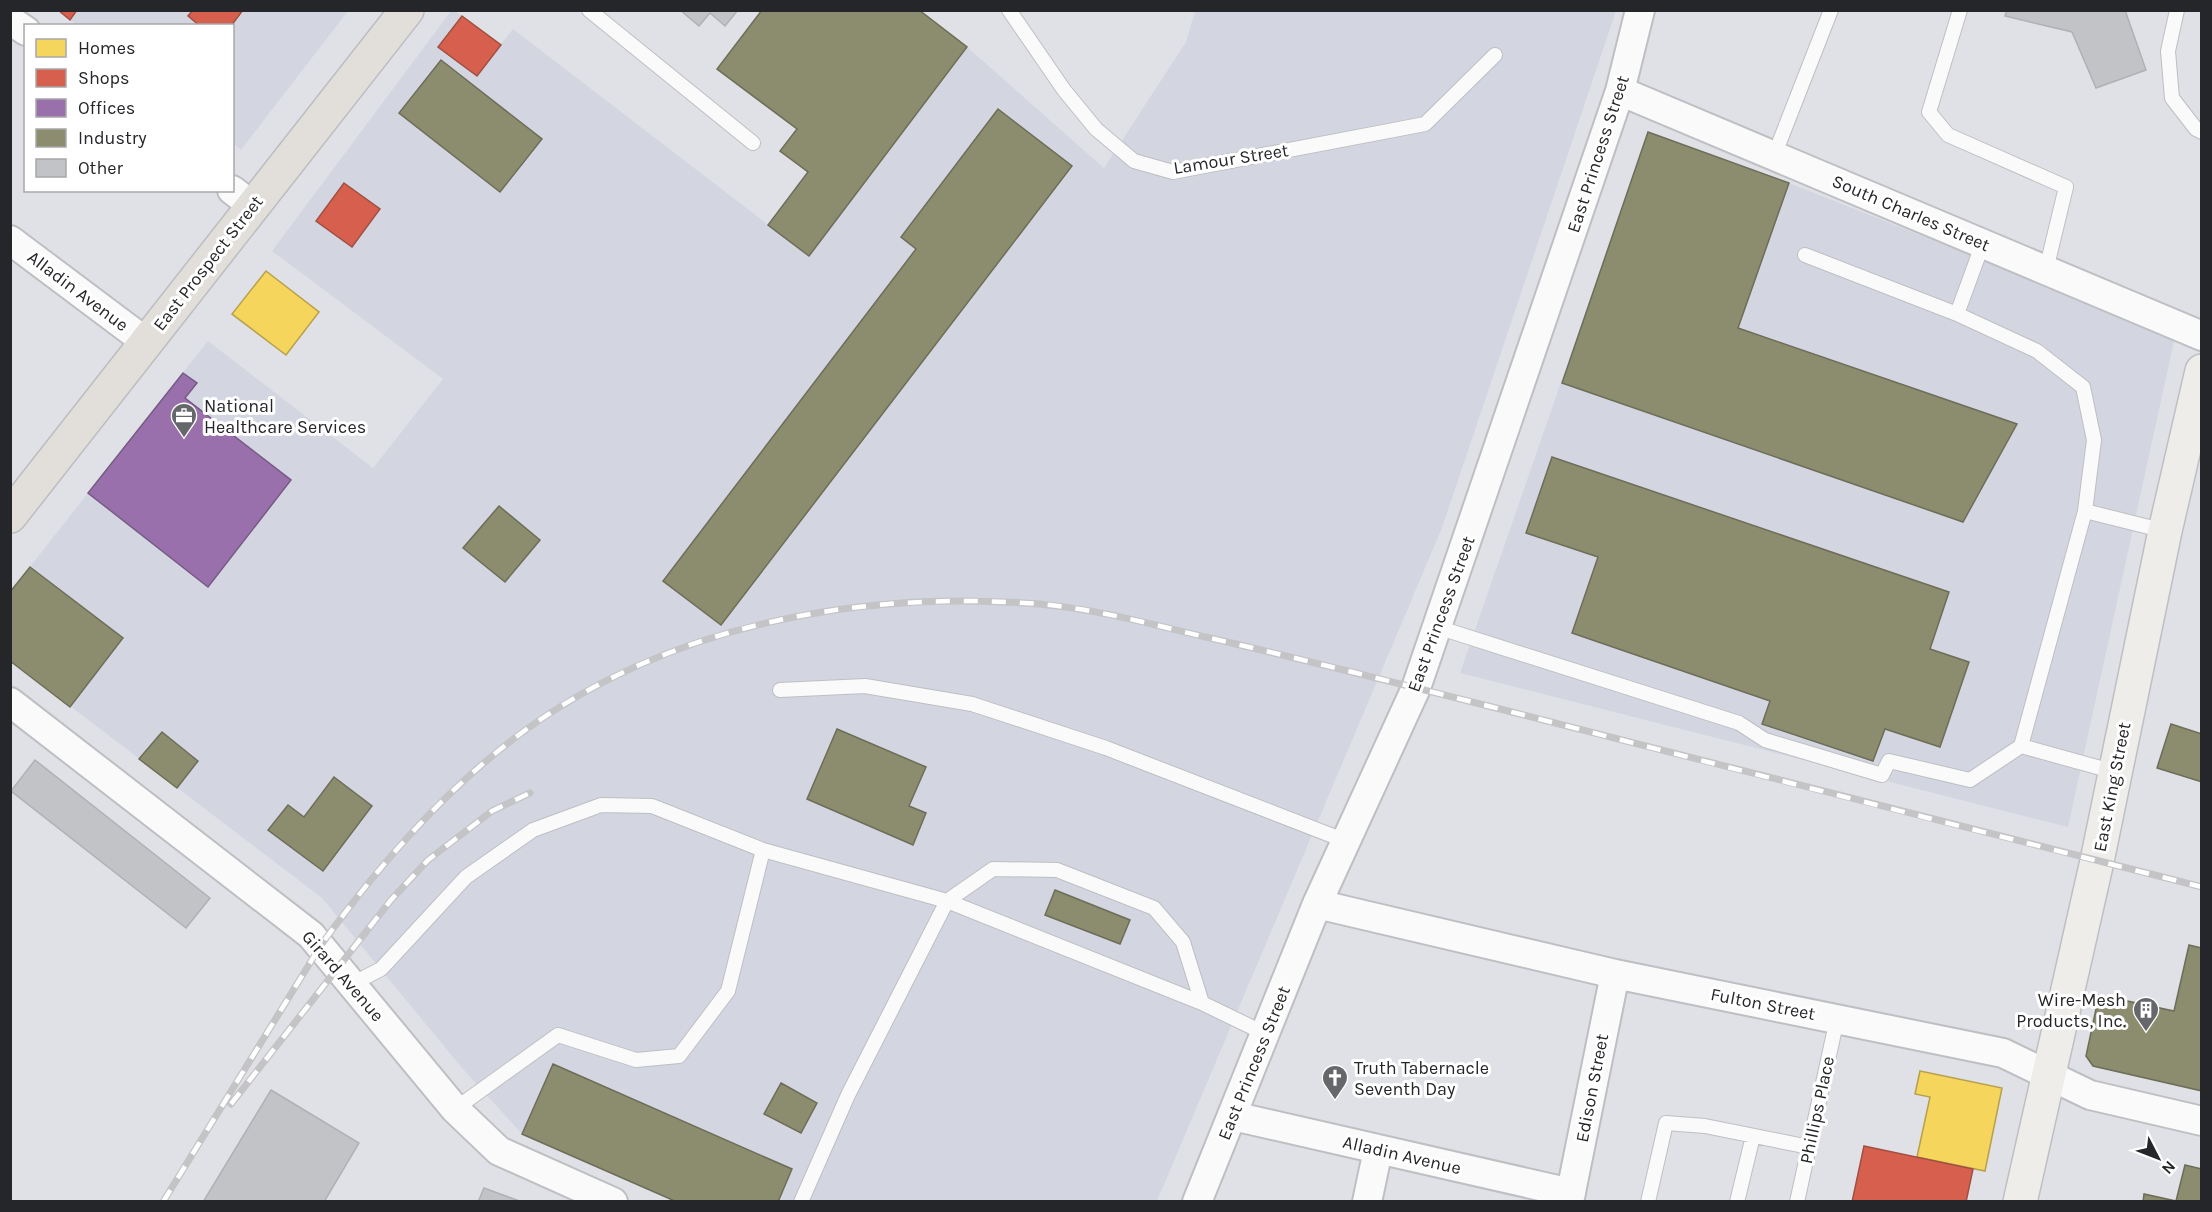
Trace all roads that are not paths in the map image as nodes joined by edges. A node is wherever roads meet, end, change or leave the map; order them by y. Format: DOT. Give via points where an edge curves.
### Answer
graph roads {
  1 [pos="407,10"];
  2 [pos="589,10"];
  3 [pos="1009,10"];
  4 [pos="1640,10"];
  5 [pos="1831,10"];
  6 [pos="1960,10"];
  7 [pos="2178,10"];
  8 [pos="10,20"];
  9 [pos="24,30"];
  10 [pos="1495,55"];
  11 [pos="1620,91"];
  12 [pos="2202,132"];
  13 [pos="753,143"];
  14 [pos="1774,156"];
  15 [pos="242,198"];
  16 [pos="10,240"];
  17 [pos="1983,243"];
  18 [pos="1804,255"];
  19 [pos="2046,270"];
  20 [pos="1957,314"];
  21 [pos="2202,336"];
  22 [pos="146,342"];
  23 [pos="2202,371"];
  24 [pos="2085,511"];
  25 [pos="10,516"];
  26 [pos="2165,531"];
  27 [pos="1437,627"];
  28 [pos="780,690"];
  29 [pos="10,702"];
  30 [pos="2021,746"];
  31 [pos="2115,771"];
  32 [pos="1346,841"];
  33 [pos="762,850"];
  34 [pos="947,901"];
  35 [pos="1317,904"];
  36 [pos="1615,974"];
  37 [pos="352,984"];
  38 [pos="1202,1003"];
  39 [pos="1837,1019"];
  40 [pos="1266,1034"];
  41 [pos="2047,1075"];
  42 [pos="455,1109"];
  43 [pos="1233,1116"];
  44 [pos="2202,1122"];
  45 [pos="1753,1136"];
  46 [pos="1809,1147"];
  47 [pos="1378,1150"];
  48 [pos="1570,1197"];
  49 [pos="613,1202"];
  50 [pos="801,1202"];
  51 [pos="1197,1202"];
  52 [pos="1367,1202"];
  53 [pos="1648,1202"];
  54 [pos="1737,1202"];
  55 [pos="1797,1202"];
  56 [pos="2020,1202"];
  1 -- 15 [label="main road, East Prospect Street"];
  2 -- 13 [label="lane"];
  3 -- 10 [label="lane, Lamour Street" via="1096,129 1134,161 1173,172 1425,124"];
  4 -- 11 [label="street, East Princess Street"];
  5 -- 14 [label="lane"];
  6 -- 19 [label="lane" via="1929,112 1948,135 2066,187"];
  7 -- 12 [label="lane" via="2168,51 2172,98"];
  8 -- 9 [label="street"];
  11 -- 14 [label="street, South Charles Street"];
  11 -- 27 [label="street, East Princess Street"];
  14 -- 17 [label="street, South Charles Street"];
  15 -- 22 [label="main road, East Prospect Street"];
  16 -- 22 [label="street, Alladin Avenue"];
  17 -- 19 [label="street, South Charles Street"];
  17 -- 20 [label="lane"];
  18 -- 20 [label="lane"];
  19 -- 21 [label="street, South Charles Street"];
  20 -- 24 [label="lane" via="2037,351 2084,387 2094,440"];
  22 -- 25 [label="main road, East Prospect Street"];
  23 -- 26 [label="street, East King Street" via="2187,458"];
  24 -- 26 [label="lane"];
  24 -- 30 [label="lane"];
  26 -- 31 [label="street, East King Street"];
  27 -- 30 [label="lane" via="1739,723 1765,740 1882,775 1889,761 1970,780"];
  27 -- 32 [label="street, East Princess Street" via="1416,688"];
  28 -- 32 [label="lane" via="866,686 972,704 1106,748"];
  29 -- 37 [label="street, Girard Avenue" via="311,935"];
  30 -- 31 [label="lane"];
  31 -- 41 [label="street, East King Street"];
  32 -- 35 [label="street, East Princess Street"];
  33 -- 34 [label="lane"];
  33 -- 37 [label="lane" via="652,806 601,805 533,830 466,877 381,969"];
  33 -- 42 [label="lane" via="728,991 679,1056 636,1060 558,1035"];
  34 -- 38 [label="lane"];
  34 -- 38 [label="lane" via="993,869 1057,870 1154,908 1183,942"];
  34 -- 50 [label="lane" via="848,1095"];
  35 -- 36 [label="street, Fulton Street"];
  35 -- 40 [label="street, East Princess Street"];
  36 -- 39 [label="street, Fulton Street"];
  36 -- 48 [label="street, Edison Street"];
  37 -- 42 [label="street, Girard Avenue"];
  38 -- 40 [label="lane"];
  39 -- 41 [label="street, Fulton Street" via="2003,1053"];
  39 -- 46 [label="lane, Phillips Place"];
  40 -- 43 [label="street, East Princess Street"];
  41 -- 44 [label="street, Fulton Street" via="2090,1095"];
  41 -- 56 [label="street, East King Street"];
  42 -- 49 [label="street, Girard Avenue" via="500,1151"];
  43 -- 47 [label="street, Alladin Avenue"];
  43 -- 51 [label="street, East Princess Street"];
  45 -- 46 [label="lane"];
  45 -- 53 [label="lane" via="1666,1123"];
  45 -- 54 [label="lane"];
  46 -- 55 [label="lane, Phillips Place"];
  47 -- 48 [label="street, Alladin Avenue"];
  47 -- 52 [label="street"];
}
